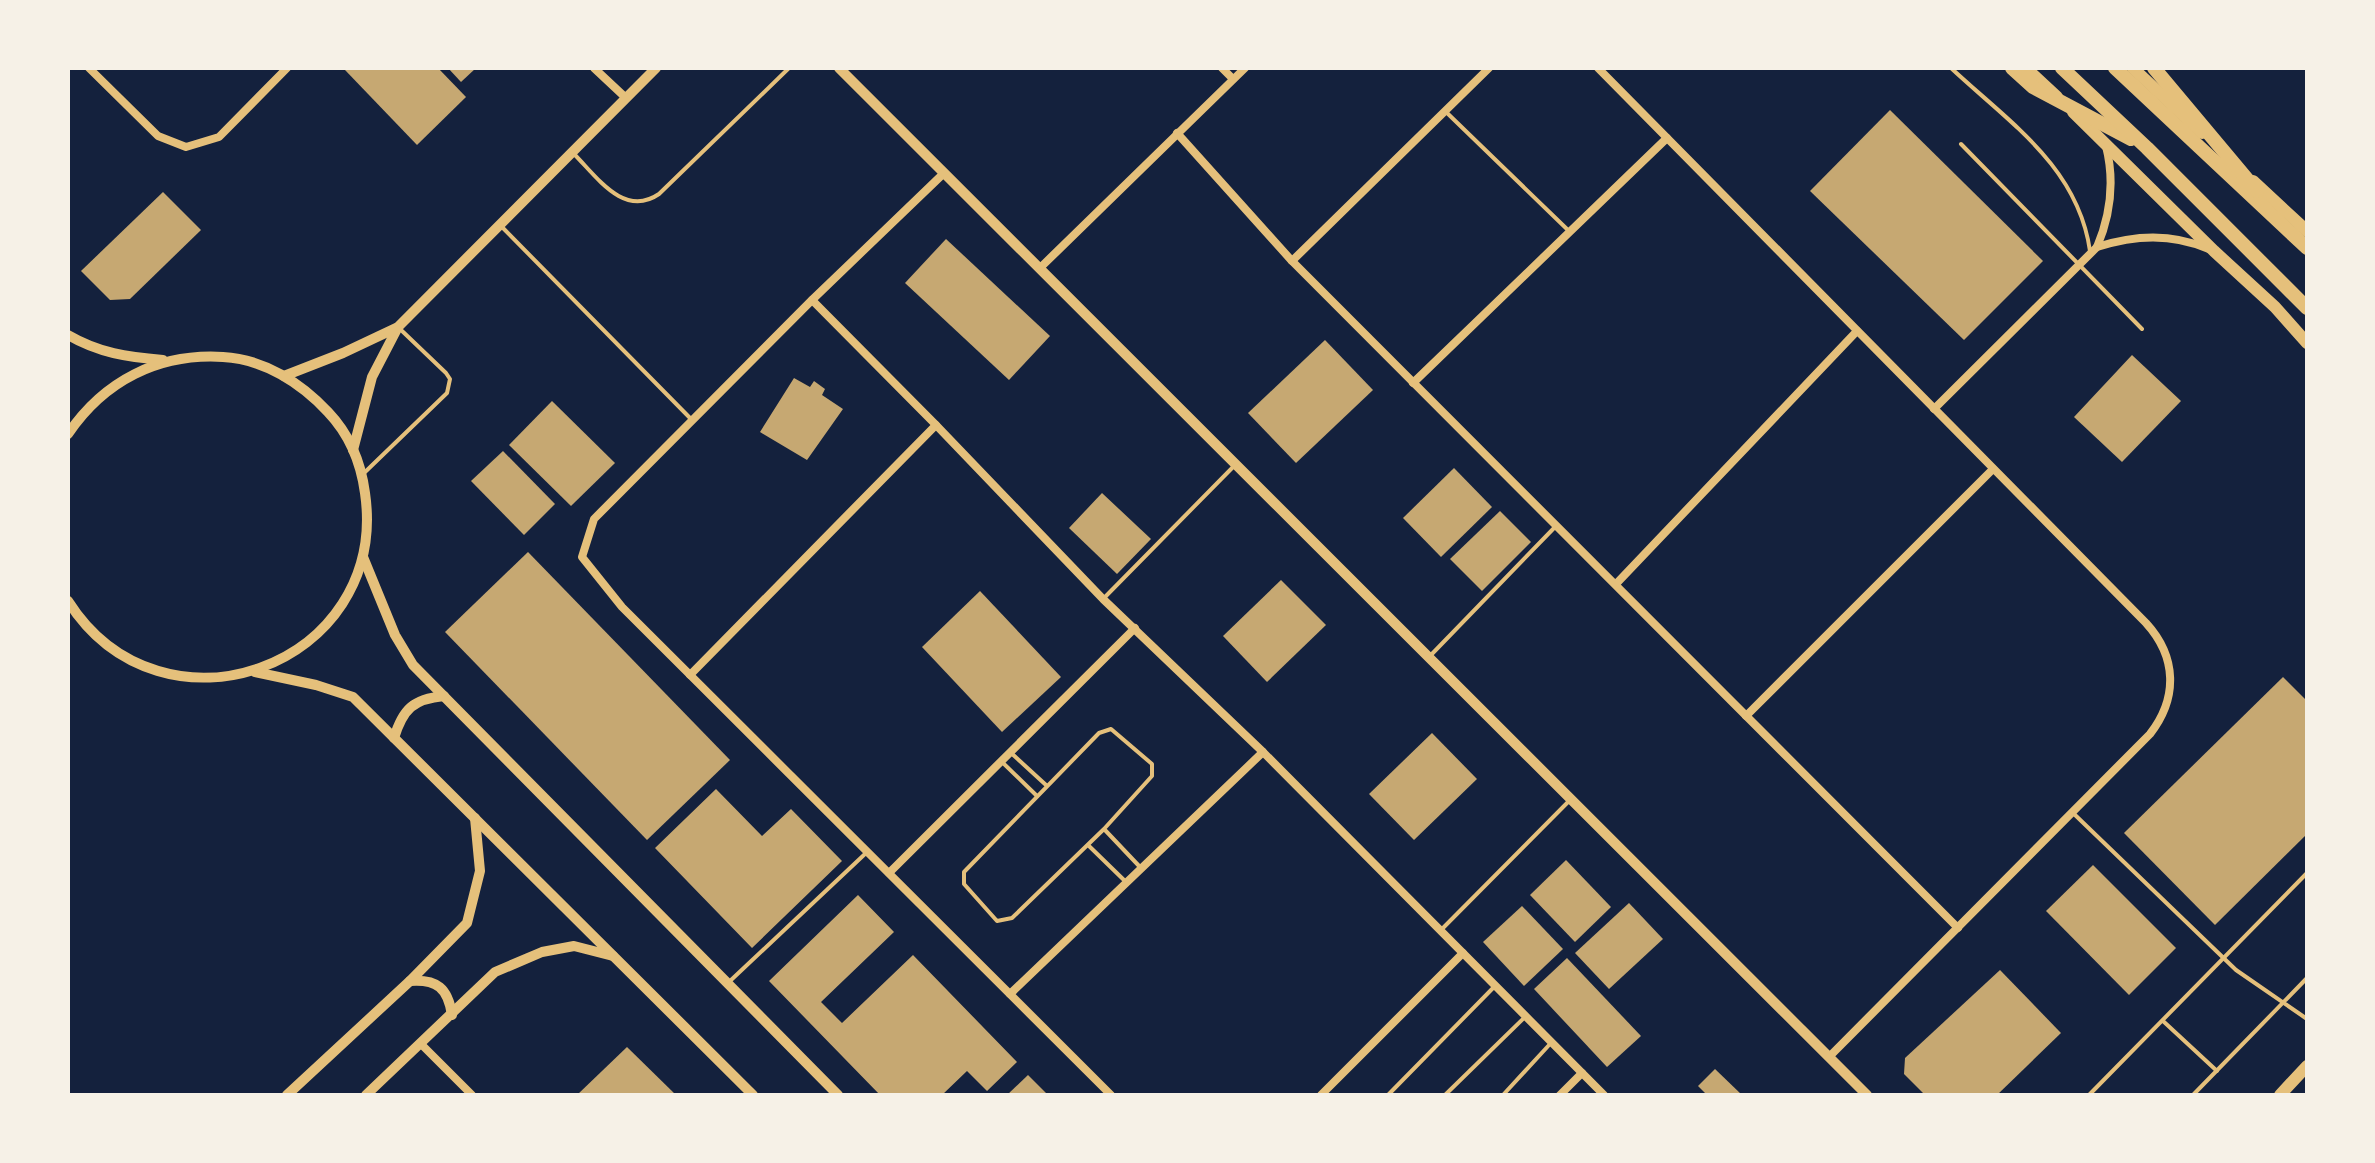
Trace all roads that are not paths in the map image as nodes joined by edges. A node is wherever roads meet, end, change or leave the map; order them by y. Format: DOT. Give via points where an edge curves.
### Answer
graph roads {
  1 [pos="89,68"];
  2 [pos="287,68"];
  3 [pos="594,68"];
  4 [pos="656,68"];
  5 [pos="789,68"];
  6 [pos="839,68"];
  7 [pos="1222,68"];
  8 [pos="1245,68"];
  9 [pos="1489,68"];
  10 [pos="1598,68"];
  11 [pos="1951,68"];
  12 [pos="2012,68"];
  13 [pos="2026,68"];
  14 [pos="2062,68"];
  15 [pos="2115,68"];
  16 [pos="2133,68"];
  17 [pos="2154,68"];
  18 [pos="1233,79"];
  19 [pos="626,98"];
  20 [pos="1445,111"];
  21 [pos="1177,133"];
  22 [pos="1667,138"];
  23 [pos="2105,141"];
  24 [pos="1961,144"];
  25 [pos="2147,148"];
  26 [pos="572,152"];
  27 [pos="943,174"];
  28 [pos="500,225"];
  29 [pos="2283,227"];
  30 [pos="2307,231"];
  31 [pos="1570,232"];
  32 [pos="2307,248"];
  33 [pos="2094,250"];
  34 [pos="2214,251"];
  35 [pos="1292,261"];
  36 [pos="2079,264"];
  37 [pos="1041,267"];
  38 [pos="812,300"];
  39 [pos="2307,308"];
  40 [pos="398,327"];
  41 [pos="2142,329"];
  42 [pos="1857,331"];
  43 [pos="68,335"];
  44 [pos="2307,343"];
  45 [pos="169,360"];
  46 [pos="284,376"];
  47 [pos="1413,383"];
  48 [pos="1934,409"];
  49 [pos="692,420"];
  50 [pos="936,425"];
  51 [pos="68,434"];
  52 [pos="353,450"];
  53 [pos="1237,463"];
  54 [pos="1993,469"];
  55 [pos="362,474"];
  56 [pos="1557,526"];
  57 [pos="363,557"];
  58 [pos="1616,584"];
  59 [pos="1103,599"];
  60 [pos="68,601"];
  61 [pos="1135,628"];
  62 [pos="1430,656"];
  63 [pos="255,672"];
  64 [pos="690,675"];
  65 [pos="444,696"];
  66 [pos="1746,716"];
  67 [pos="394,738"];
  68 [pos="1010,752"];
  69 [pos="1263,752"];
  70 [pos="1001,761"];
  71 [pos="1046,785"];
  72 [pos="1037,796"];
  73 [pos="1572,798"];
  74 [pos="2073,813"];
  75 [pos="475,818"];
  76 [pos="1104,829"];
  77 [pos="1089,846"];
  78 [pos="867,852"];
  79 [pos="1141,868"];
  80 [pos="889,873"];
  81 [pos="2307,873"];
  82 [pos="1126,882"];
  83 [pos="1958,928"];
  84 [pos="1440,931"];
  85 [pos="1463,953"];
  86 [pos="613,956"];
  87 [pos="2223,958"];
  88 [pos="2307,978"];
  89 [pos="410,981"];
  90 [pos="728,983"];
  91 [pos="1496,985"];
  92 [pos="1010,994"];
  93 [pos="2284,1002"];
  94 [pos="452,1015"];
  95 [pos="1526,1015"];
  96 [pos="2307,1019"];
  97 [pos="2163,1021"];
  98 [pos="1552,1042"];
  99 [pos="421,1044"];
  100 [pos="1829,1057"];
  101 [pos="2307,1066"];
  102 [pos="2217,1071"];
  103 [pos="1582,1073"];
  104 [pos="287,1095"];
  105 [pos="366,1095"];
  106 [pos="472,1095"];
  107 [pos="753,1095"];
  108 [pos="838,1095"];
  109 [pos="1111,1095"];
  110 [pos="1321,1095"];
  111 [pos="1388,1095"];
  112 [pos="1445,1095"];
  113 [pos="1503,1095"];
  114 [pos="1560,1095"];
  115 [pos="1604,1095"];
  116 [pos="1867,1095"];
  117 [pos="2089,1095"];
  118 [pos="2193,1095"];
  119 [pos="2280,1095"];
  1 -- 2 [label="street" via="158,136 186,147 219,137"];
  3 -- 19 [label="street"];
  4 -- 19 [label="street"];
  5 -- 26 [label="lane" via="649,201 625,201"];
  6 -- 27 [label="street"];
  7 -- 18 [label="street"];
  8 -- 18 [label="street"];
  9 -- 20 [label="street"];
  10 -- 22 [label="street"];
  11 -- 33 [label="lane" via="2057,170 2077,201"];
  12 -- 25 [label="highway" via="2033,87"];
  13 -- 23 [label="main road"];
  14 -- 25 [label="highway"];
  15 -- 29 [label="highway"];
  16 -- 30 [label="main road"];
  17 -- 29 [label="highway"];
  18 -- 21 [label="street"];
  19 -- 26 [label="street"];
  20 -- 31 [label="lane"];
  20 -- 35 [label="street"];
  21 -- 35 [label="street"];
  21 -- 37 [label="street"];
  22 -- 31 [label="street"];
  22 -- 42 [label="street"];
  23 -- 33 [label="street" via="2111,195"];
  23 -- 34 [label="main road"];
  24 -- 36 [label="lane"];
  25 -- 39 [label="highway"];
  26 -- 28 [label="street"];
  27 -- 37 [label="street"];
  27 -- 38 [label="street"];
  28 -- 40 [label="street"];
  28 -- 49 [label="lane"];
  29 -- 32 [label="highway"];
  31 -- 47 [label="street"];
  33 -- 34 [label="street" via="2156,236"];
  33 -- 36 [label="street"];
  34 -- 44 [label="main road"];
  35 -- 47 [label="street"];
  36 -- 41 [label="lane"];
  36 -- 48 [label="street"];
  37 -- 53 [label="street"];
  38 -- 49 [label="street"];
  38 -- 50 [label="street"];
  40 -- 46 [label="street"];
  40 -- 52 [label="street" via="372,377"];
  40 -- 55 [label="lane" via="446,373 450,386"];
  42 -- 48 [label="street"];
  42 -- 58 [label="street"];
  43 -- 45 [label="street" via="121,357"];
  45 -- 46 [label="street" via="228,357"];
  45 -- 51 [label="street" via="136,371 107,389"];
  46 -- 52 [label="street" via="313,395"];
  47 -- 56 [label="street"];
  48 -- 54 [label="street"];
  49 -- 64 [label="street" via="594,519 582,557 622,607"];
  50 -- 59 [label="street"];
  50 -- 64 [label="street"];
  52 -- 55 [label="street"];
  53 -- 59 [label="lane"];
  53 -- 62 [label="street"];
  54 -- 66 [label="street"];
  54 -- 74 [label="street" via="2156,634 2169,662 2170,693 2159,722"];
  55 -- 57 [label="street" via="368,516"];
  56 -- 58 [label="street"];
  56 -- 62 [label="lane"];
  57 -- 63 [label="street" via="348,595 324,628 292,654"];
  57 -- 65 [label="street" via="395,635 413,665"];
  58 -- 66 [label="street"];
  59 -- 61 [label="street"];
  60 -- 63 [label="street" via="108,647 141,666 178,677 217,679"];
  61 -- 68 [label="street"];
  61 -- 69 [label="street"];
  62 -- 73 [label="street"];
  63 -- 67 [label="street" via="353,697"];
  64 -- 78 [label="street"];
  65 -- 67 [label="street" via="414,704 400,716"];
  65 -- 90 [label="street"];
  66 -- 83 [label="street"];
  67 -- 75 [label="street"];
  68 -- 70 [label="street"];
  68 -- 71 [label="lane"];
  69 -- 79 [label="street"];
  69 -- 84 [label="street"];
  70 -- 72 [label="lane"];
  70 -- 80 [label="street"];
  71 -- 72 [label="lane"];
  71 -- 76 [label="lane" via="1099,733 1111,729 1152,764 1152,776"];
  72 -- 77 [label="lane" via="964,872 964,884 997,921 1012,918"];
  73 -- 84 [label="lane"];
  73 -- 100 [label="street"];
  74 -- 83 [label="street"];
  74 -- 87 [label="lane"];
  75 -- 86 [label="street"];
  75 -- 89 [label="street" via="480,871 467,923"];
  76 -- 77 [label="lane"];
  76 -- 79 [label="lane"];
  77 -- 82 [label="lane"];
  78 -- 80 [label="street"];
  78 -- 90 [label="lane"];
  79 -- 82 [label="street"];
  80 -- 92 [label="street"];
  81 -- 87 [label="lane"];
  82 -- 92 [label="street"];
  83 -- 100 [label="street"];
  84 -- 85 [label="street"];
  85 -- 91 [label="street"];
  85 -- 110 [label="street"];
  86 -- 94 [label="street" via="574,946 542,952 495,972"];
  86 -- 107 [label="street"];
  87 -- 93 [label="lane"];
  87 -- 97 [label="lane"];
  88 -- 93 [label="lane"];
  89 -- 94 [label="street" via="426,980 440,987 450,999"];
  89 -- 104 [label="street"];
  90 -- 108 [label="street"];
  91 -- 95 [label="street"];
  91 -- 111 [label="lane"];
  92 -- 109 [label="street"];
  93 -- 96 [label="lane"];
  93 -- 102 [label="lane"];
  94 -- 99 [label="street"];
  95 -- 98 [label="street"];
  95 -- 112 [label="lane"];
  97 -- 102 [label="lane"];
  97 -- 117 [label="lane"];
  98 -- 103 [label="street"];
  98 -- 113 [label="lane"];
  99 -- 105 [label="street"];
  99 -- 106 [label="street"];
  100 -- 116 [label="street"];
  101 -- 119 [label="main road"];
  102 -- 118 [label="lane"];
  103 -- 114 [label="street"];
  103 -- 115 [label="street"];
}
